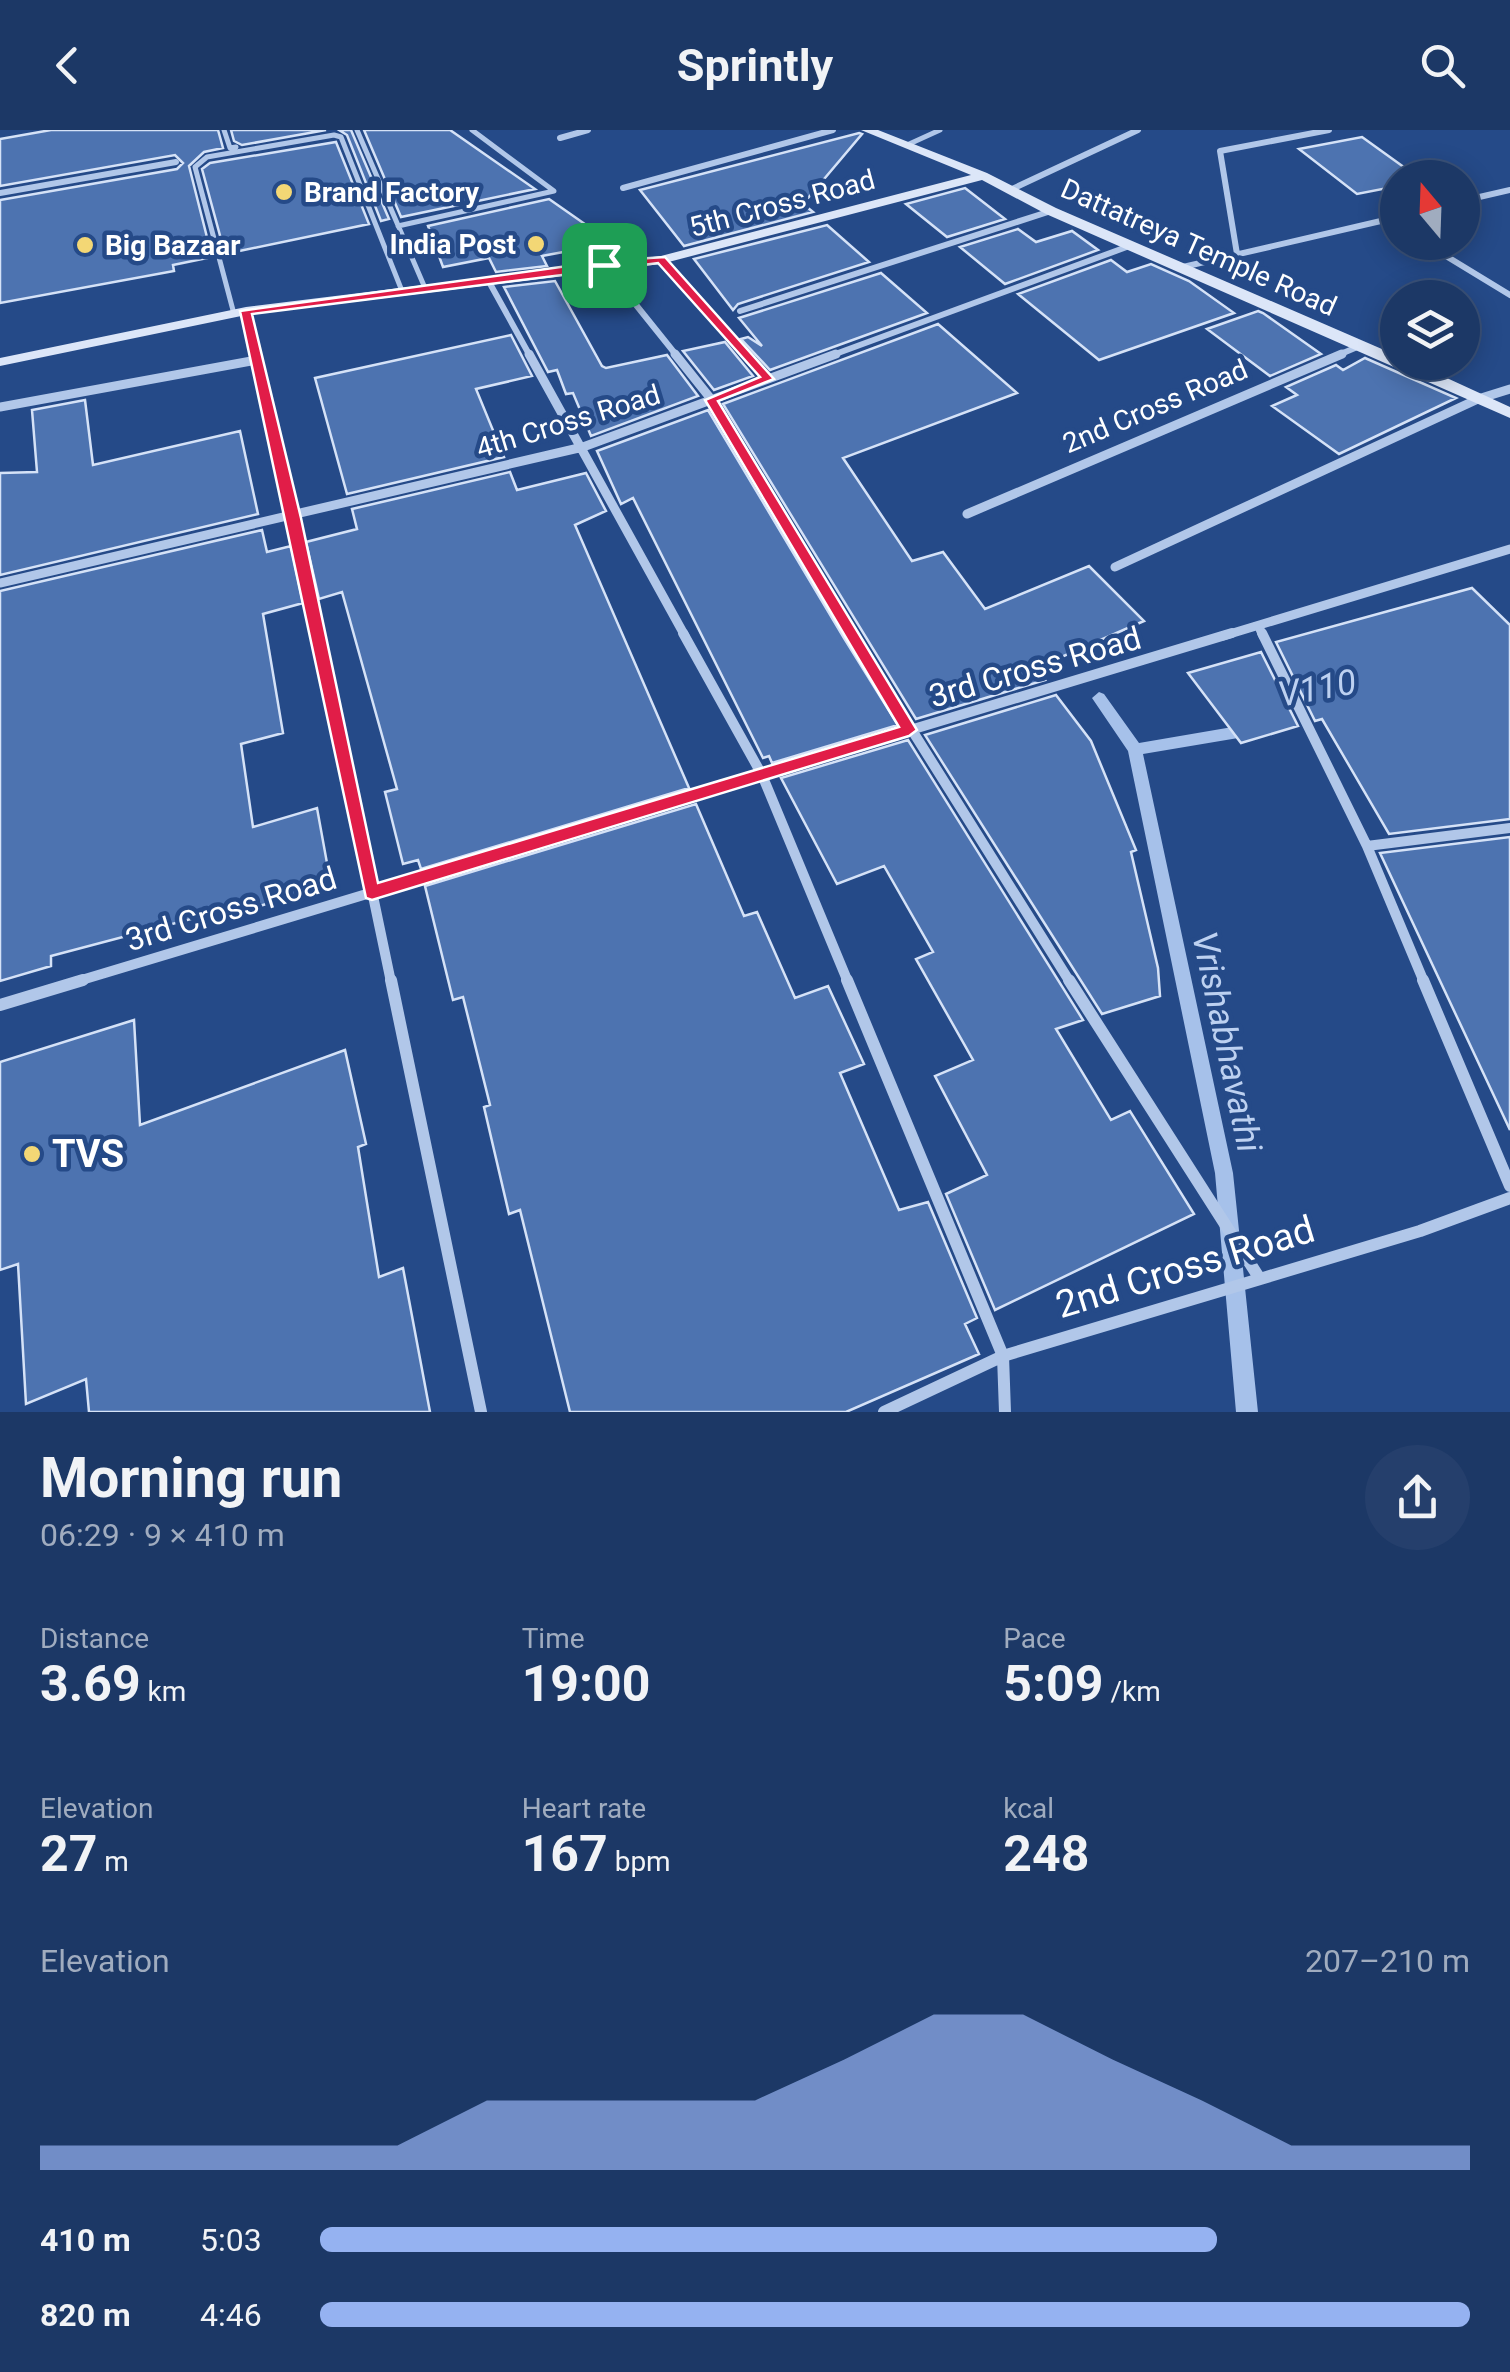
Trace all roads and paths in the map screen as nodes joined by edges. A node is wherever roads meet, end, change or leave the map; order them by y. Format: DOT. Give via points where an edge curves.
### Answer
graph roads {
  1 [pos="224,130"];
  2 [pos="344,130"];
  3 [pos="357,130"];
  4 [pos="472,130"];
  5 [pos="588,130"];
  6 [pos="833,130"];
  7 [pos="867,130"];
  8 [pos="940,130"];
  9 [pos="1138,130"];
  10 [pos="1329,130"];
  11 [pos="560,138"];
  12 [pos="908,145"];
  13 [pos="176,162"];
  14 [pos="982,176"];
  15 [pos="623,188"];
  16 [pos="1010,190"];
  17 [pos="1510,190"];
  18 [pos="0,192"];
  19 [pos="1480,198"];
  20 [pos="1051,211"];
  21 [pos="1380,221"];
  22 [pos="398,226"];
  23 [pos="1132,245"];
  24 [pos="1237,254"];
  25 [pos="661,260"];
  26 [pos="1452,260"];
  27 [pos="604,265"];
  28 [pos="1182,267"];
  29 [pos="488,280"];
  30 [pos="425,288"];
  31 [pos="402,291"];
  32 [pos="1510,295"];
  33 [pos="740,311"];
  34 [pos="240,313"];
  35 [pos="1362,345"];
  36 [pos="1380,354"];
  37 [pos="257,360"];
  38 [pos="0,362"];
  39 [pos="768,379"];
  40 [pos="1437,380"];
  41 [pos="1510,389"];
  42 [pos="1478,399"];
  43 [pos="711,400"];
  44 [pos="0,407"];
  45 [pos="1510,413"];
  46 [pos="582,446"];
  47 [pos="967,514"];
  48 [pos="294,518"];
  49 [pos="1510,549"];
  50 [pos="1115,567"];
  51 [pos="0,583"];
  52 [pos="1259,626"];
  53 [pos="909,730"];
  54 [pos="762,775"];
  55 [pos="1510,828"];
  56 [pos="1367,846"];
  57 [pos="372,892"];
  58 [pos="0,1005"];
  59 [pos="1510,1186"];
  60 [pos="1510,1198"];
  61 [pos="1258,1276"];
  62 [pos="1004,1356"];
  63 [pos="481,1412"];
  64 [pos="884,1412"];
  65 [pos="1004,1412"];
  1 -- 2 [label="lane" via="230,148"];
  3 -- 22 [label="lane"];
  4 -- 22 [label="lane" via="554,191"];
  5 -- 11 [label="street"];
  6 -- 15 [label="street"];
  7 -- 12 [label="street, Dattatreya Temple Road"];
  8 -- 12 [label="lane"];
  9 -- 16 [label="street"];
  10 -- 24 [label="street" via="1220,152"];
  12 -- 14 [label="street, Dattatreya Temple Road"];
  13 -- 18 [label="street"];
  14 -- 16 [label="street, Dattatreya Temple Road"];
  14 -- 25 [label="street, 5th Cross Road"];
  16 -- 20 [label="street, Dattatreya Temple Road"];
  17 -- 19 [label="street"];
  20 -- 23 [label="street, Dattatreya Temple Road"];
  20 -- 33 [label="street"];
  21 -- 24 [label="street"];
  22 -- 30 [label="lane"];
  23 -- 28 [label="street, Dattatreya Temple Road"];
  23 -- 39 [label="street, 4th Cross Road"];
  24 -- 28 [label="street"];
  25 -- 27 [label="street, 5th Cross Road"];
  25 -- 39 [label="street"];
  26 -- 32 [label="street"];
  27 -- 29 [label="street, 5th Cross Road"];
  27 -- 43 [label="street"];
  28 -- 35 [label="street, Dattatreya Temple Road"];
  29 -- 30 [label="street, 5th Cross Road"];
  29 -- 46 [label="street"];
  30 -- 31 [label="street, 5th Cross Road"];
  31 -- 34 [label="street, 5th Cross Road"];
  31 -- 34 [label="lane" via="341,137 334,135 208,157 194,167"];
  34 -- 37 [label="street"];
  34 -- 38 [label="street, 5th Cross Road"];
  35 -- 36 [label="street, Dattatreya Temple Road"];
  35 -- 47 [label="street, 2nd Cross Road"];
  37 -- 44 [label="street"];
  37 -- 48 [label="street"];
  39 -- 43 [label="street, 4th Cross Road"];
  40 -- 42 [label="street, Dattatreya Temple Road"];
  41 -- 42 [label="street"];
  42 -- 45 [label="street, Dattatreya Temple Road"];
  42 -- 50 [label="street"];
  43 -- 46 [label="street, 4th Cross Road"];
  43 -- 53 [label="street"];
  46 -- 48 [label="street, 4th Cross Road"];
  46 -- 54 [label="street"];
  48 -- 51 [label="street, 4th Cross Road"];
  48 -- 57 [label="street"];
  49 -- 52 [label="street, 3rd Cross Road"];
  52 -- 53 [label="street, 3rd Cross Road"];
  52 -- 56 [label="street"];
  53 -- 54 [label="street, 3rd Cross Road"];
  53 -- 61 [label="street"];
  54 -- 57 [label="street, 3rd Cross Road"];
  54 -- 62 [label="street"];
  55 -- 56 [label="street"];
  56 -- 59 [label="street"];
  57 -- 58 [label="street, 3rd Cross Road"];
  57 -- 63 [label="street"];
  60 -- 61 [label="street, 2nd Cross Road"];
  61 -- 62 [label="street, 2nd Cross Road"];
  62 -- 64 [label="street, 2nd Cross Road"];
  62 -- 65 [label="street"];
}
